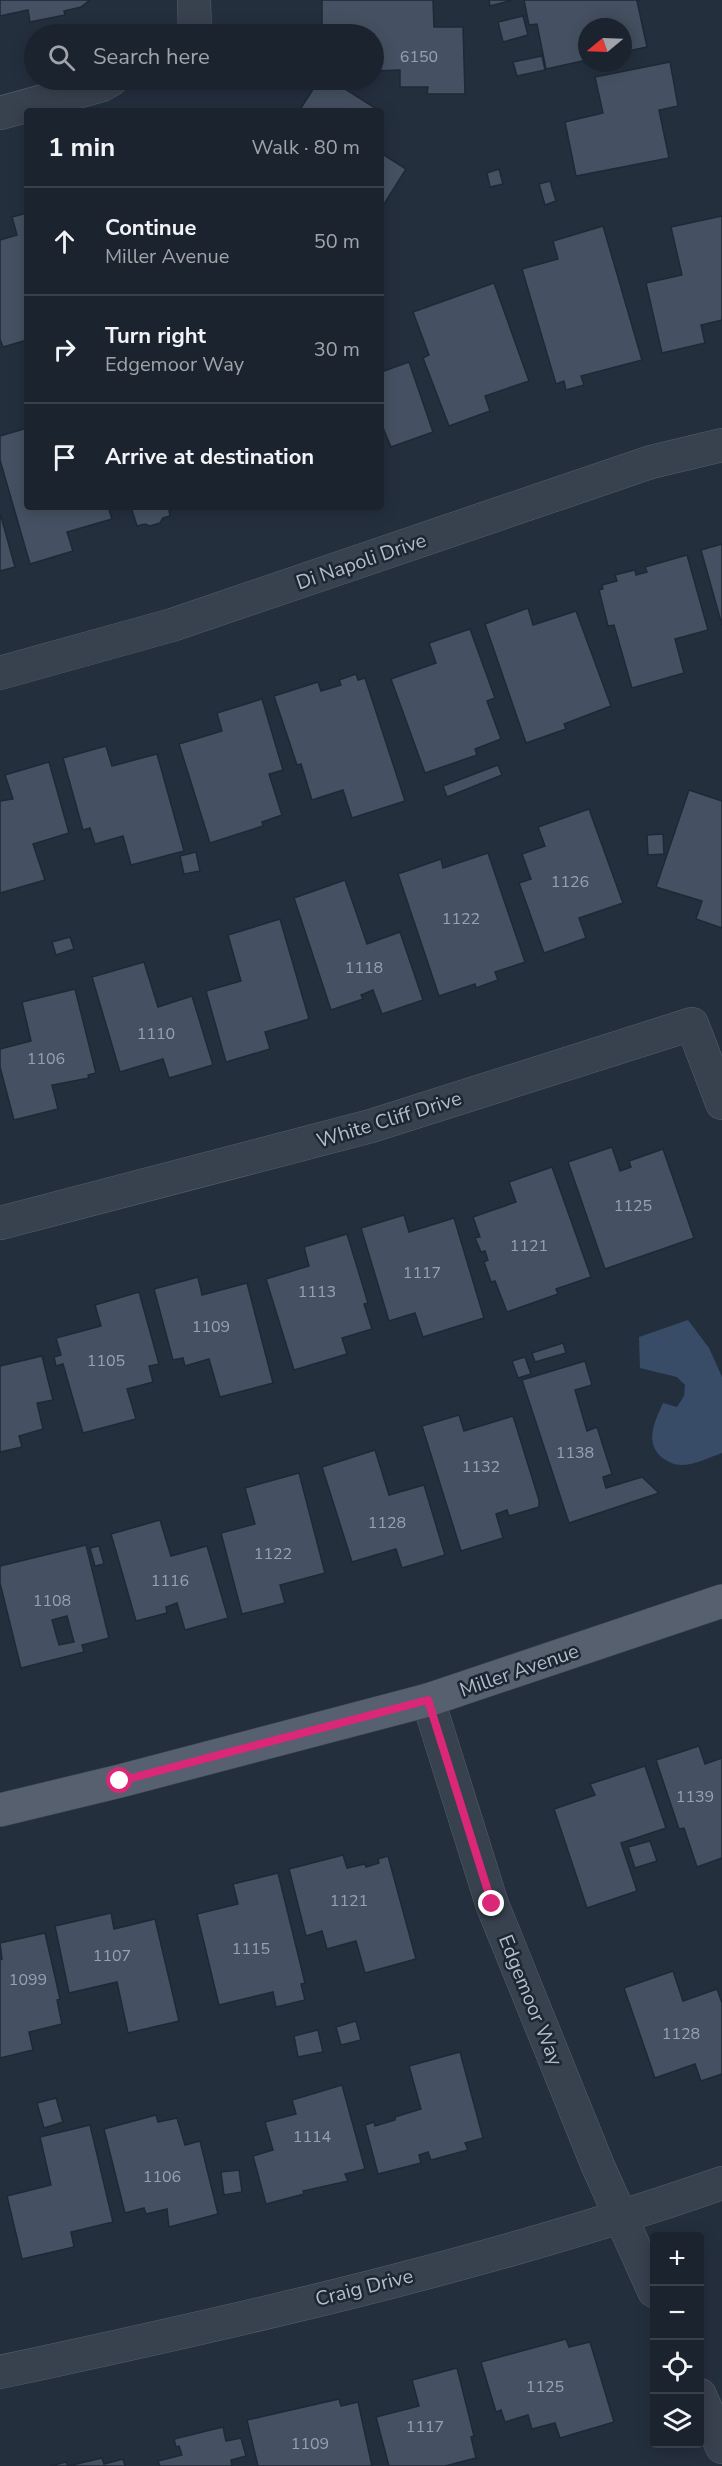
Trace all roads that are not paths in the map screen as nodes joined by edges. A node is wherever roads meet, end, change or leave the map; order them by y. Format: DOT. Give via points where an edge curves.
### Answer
graph roads {
  1 [pos="194,0"];
  2 [pos="195,24"];
  3 [pos="81,90"];
  4 [pos="0,113"];
  5 [pos="722,445"];
  6 [pos="0,673"];
  7 [pos="722,1103"];
  8 [pos="0,1223"];
  9 [pos="722,1601"];
  10 [pos="428,1700"];
  11 [pos="0,1810"];
  12 [pos="722,2183"];
  13 [pos="621,2216"];
  14 [pos="652,2286"];
  15 [pos="0,2372"];
  16 [pos="704,2406"];
  17 [pos="722,2447"];
  1 -- 2 [label="street"];
  3 -- 4 [label="street"];
  5 -- 6 [label="street, Di Napoli Drive" via="651,462 172,625"];
  7 -- 8 [label="street, White Cliff Drive" via="692,1024 371,1126"];
  9 -- 10 [label="main road, Miller Avenue"];
  10 -- 11 [label="main road, Miller Avenue"];
  10 -- 13 [label="street, Edgemoor Way" via="492,1904"];
  12 -- 13 [label="street, Craig Drive"];
  13 -- 14 [label="street, Edgemoor Way"];
  13 -- 15 [label="street, Craig Drive" via="451,2265 211,2326"];
  16 -- 17 [label="street"];
}
